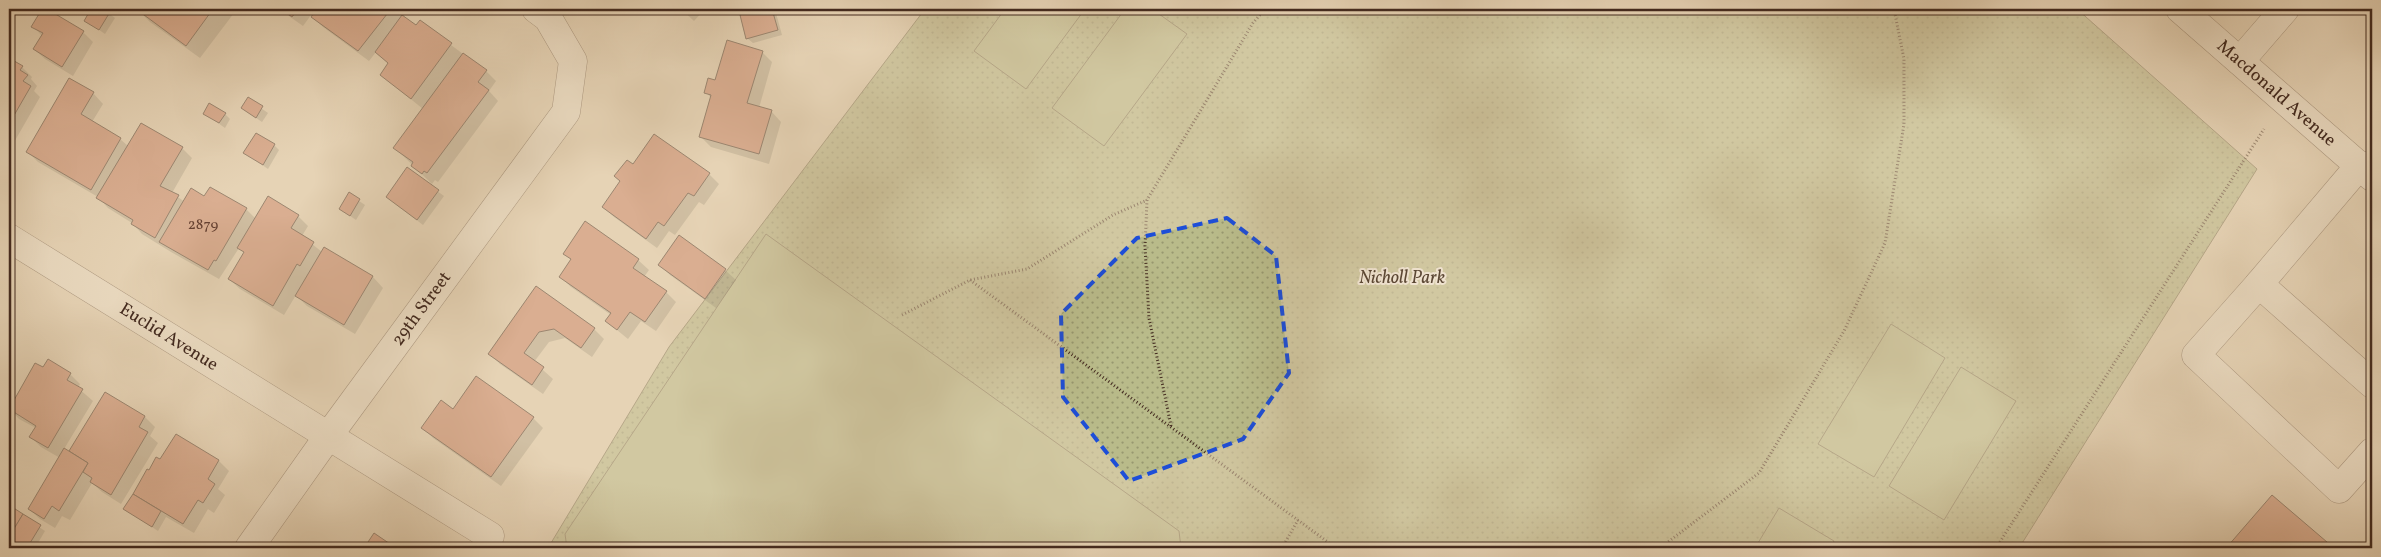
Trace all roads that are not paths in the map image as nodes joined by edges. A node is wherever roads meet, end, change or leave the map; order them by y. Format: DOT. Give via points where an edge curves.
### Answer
graph roads {
  1 [pos="536,9"];
  2 [pos="2180,9"];
  3 [pos="2285,9"];
  4 [pos="2240,61"];
  5 [pos="2366,171"];
  6 [pos="9,238"];
  7 [pos="2259,284"];
  8 [pos="2372,384"];
  9 [pos="329,436"];
  10 [pos="2372,452"];
  11 [pos="490,536"];
  12 [pos="249,548"];
  1 -- 9 [label="street, 29th Street" via="548,18 572,61 566,112"];
  2 -- 4 [label="street, Macdonald Avenue"];
  3 -- 4 [label="street"];
  4 -- 5 [label="street, Macdonald Avenue"];
  5 -- 7 [label="street"];
  6 -- 9 [label="street, Euclid Avenue"];
  7 -- 8 [label="street"];
  7 -- 10 [label="street" via="2196,355 2339,490"];
  9 -- 11 [label="street, Euclid Avenue"];
  9 -- 12 [label="street, 29th Street"];
}
